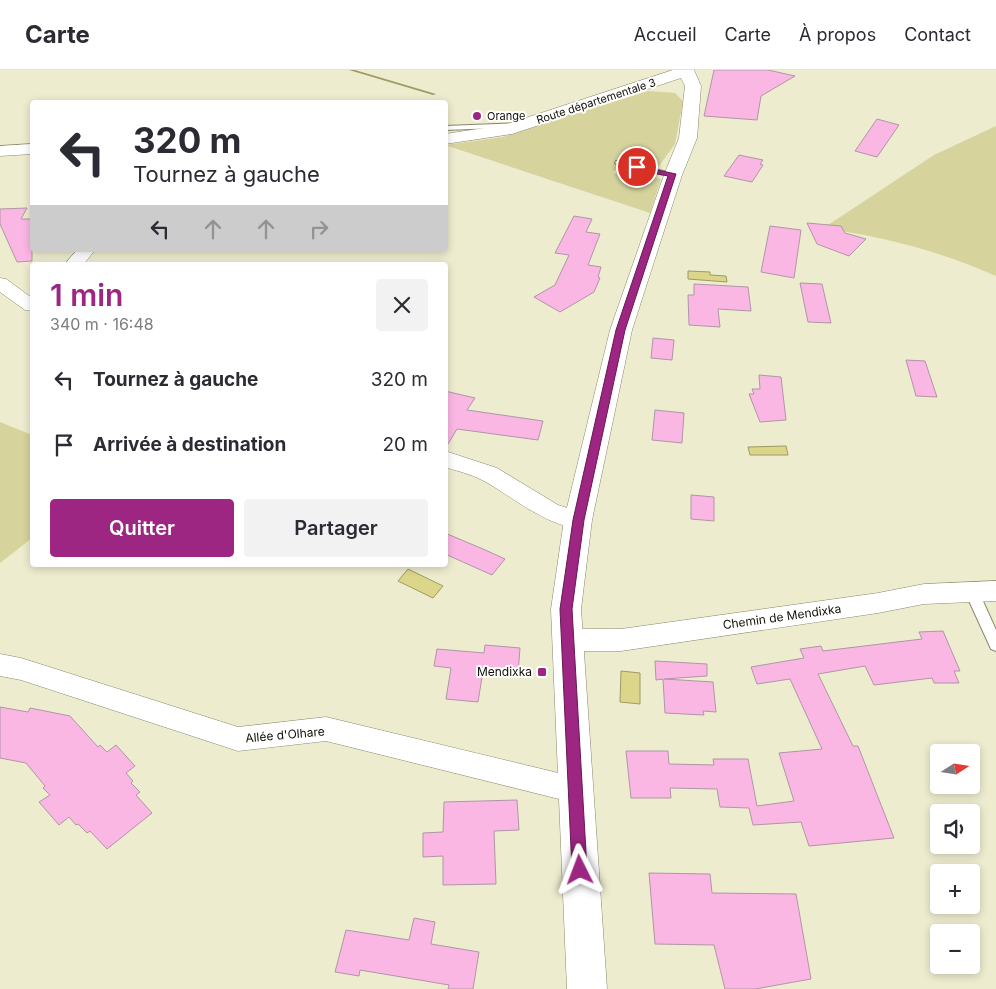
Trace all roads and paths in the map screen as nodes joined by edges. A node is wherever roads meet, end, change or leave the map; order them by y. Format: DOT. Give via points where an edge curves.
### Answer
graph roads {
  1 [pos="685,70"];
  2 [pos="665,79"];
  3 [pos="692,105"];
  4 [pos="522,124"];
  5 [pos="448,128"];
  6 [pos="448,139"];
  7 [pos="30,149"];
  8 [pos="0,151"];
  9 [pos="619,163"];
  10 [pos="673,174"];
  11 [pos="84,252"];
  12 [pos="76,262"];
  13 [pos="0,283"];
  14 [pos="30,305"];
  15 [pos="448,461"];
  16 [pos="578,520"];
  17 [pos="984,591"];
  18 [pos="567,640"];
  19 [pos="996,645"];
  20 [pos="0,665"];
  21 [pos="575,790"];
  22 [pos="587,989"];
  1 -- 2 [label="street, Route départementale 3"];
  1 -- 3 [label="street" via="693,86"];
  2 -- 3 [label="street" via="678,86"];
  2 -- 4 [label="street, Route départementale 3"];
  3 -- 10 [label="street" via="688,138"];
  4 -- 5 [label="lane"];
  4 -- 6 [label="street, Route départementale 3" via="506,130"];
  7 -- 8 [label="street"];
  9 -- 10 [label="lane"];
  10 -- 16 [label="street" via="621,330"];
  11 -- 12 [label="street"];
  13 -- 14 [label="street"];
  15 -- 16 [label="street" via="489,474 550,511"];
  16 -- 18 [label="street" via="566,609"];
  17 -- 18 [label="street, Chemin de Mendixka" via="924,594 621,640"];
  17 -- 19 [label="lane"];
  18 -- 21 [label="street"];
  20 -- 21 [label="street, Allée d'Olhare" via="238,739 326,729"];
  21 -- 22 [label="street"];
}
